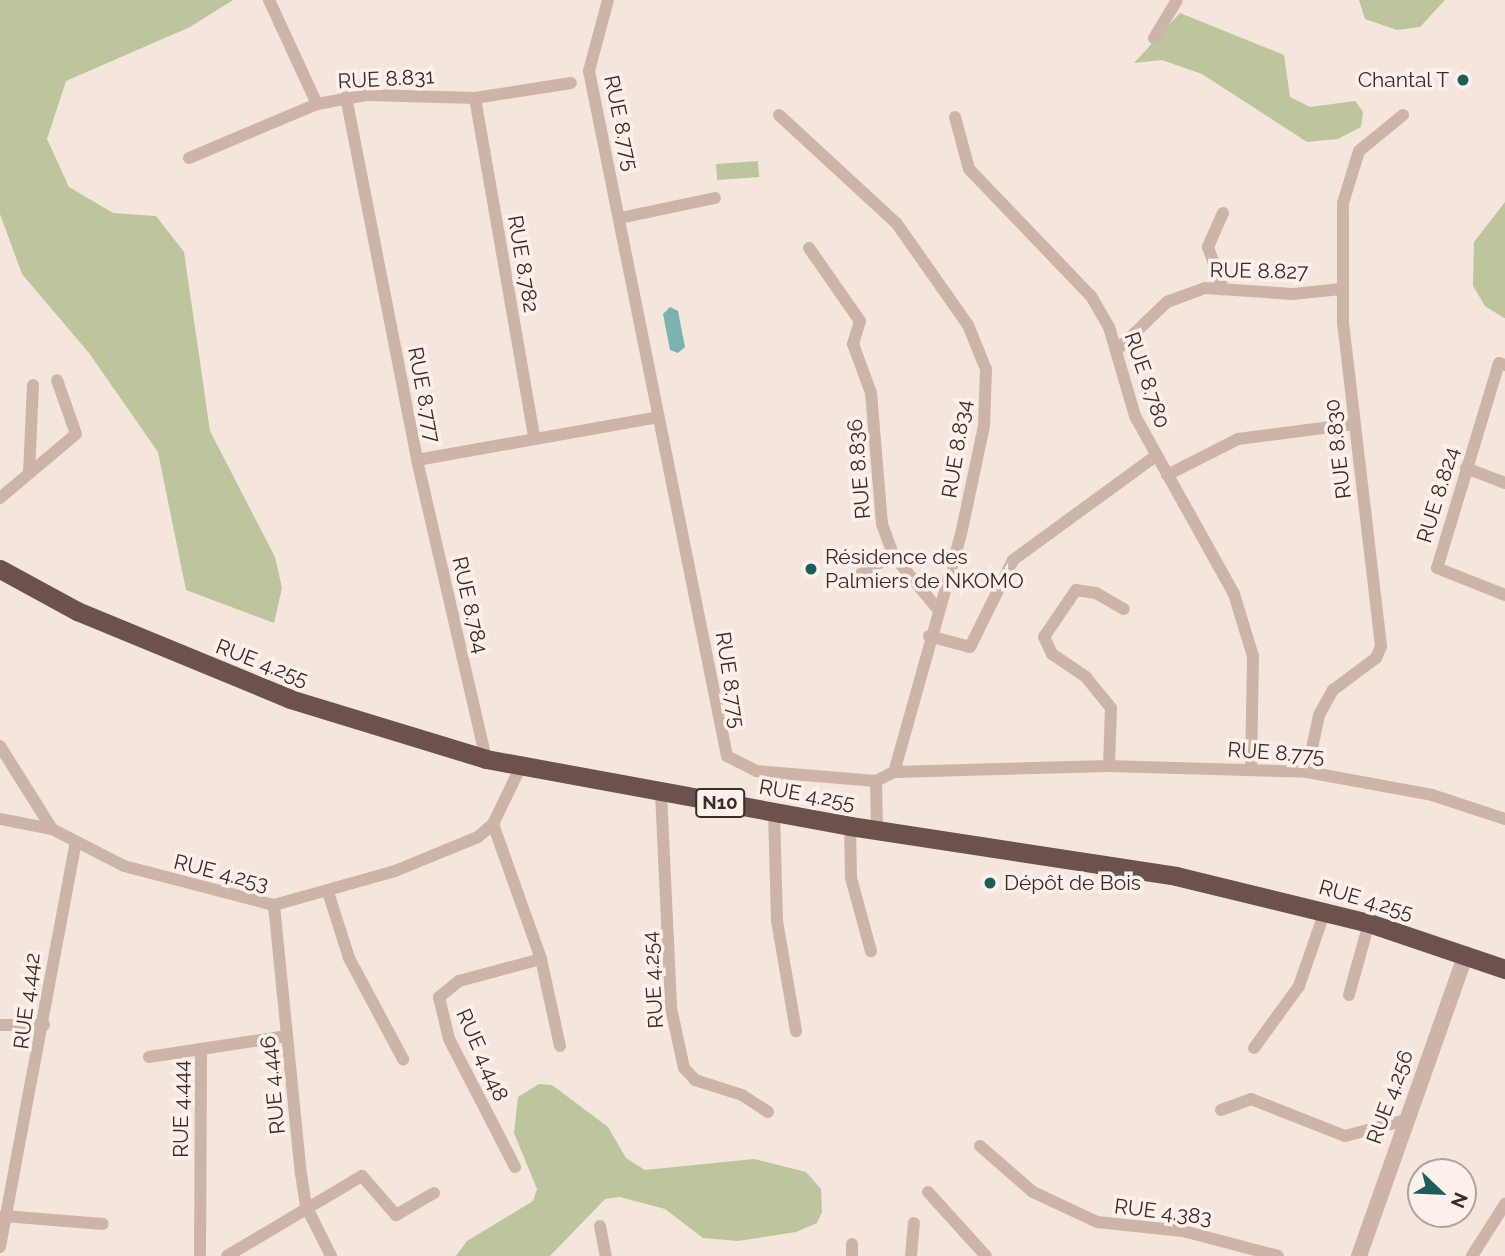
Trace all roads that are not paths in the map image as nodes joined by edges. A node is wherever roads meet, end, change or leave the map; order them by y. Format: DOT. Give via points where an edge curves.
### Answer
graph roads {
  1 [pos="269,0"];
  2 [pos="608,0"];
  3 [pos="1177,0"];
  4 [pos="1154,38"];
  5 [pos="570,83"];
  6 [pos="346,97"];
  7 [pos="475,98"];
  8 [pos="317,104"];
  9 [pos="779,115"];
  10 [pos="1403,115"];
  11 [pos="956,117"];
  12 [pos="188,158"];
  13 [pos="715,198"];
  14 [pos="1223,213"];
  15 [pos="620,218"];
  16 [pos="809,248"];
  17 [pos="1223,289"];
  18 [pos="1341,289"];
  19 [pos="1116,351"];
  20 [pos="1502,364"];
  21 [pos="57,380"];
  22 [pos="33,385"];
  23 [pos="658,417"];
  24 [pos="1354,424"];
  25 [pos="534,438"];
  26 [pos="1154,457"];
  27 [pos="417,460"];
  28 [pos="1466,468"];
  29 [pos="29,473"];
  30 [pos="1167,475"];
  31 [pos="1505,483"];
  32 [pos="0,499"];
  33 [pos="893,555"];
  34 [pos="0,569"];
  35 [pos="842,585"];
  36 [pos="1505,595"];
  37 [pos="936,607"];
  38 [pos="1124,609"];
  39 [pos="929,636"];
  40 [pos="0,746"];
  41 [pos="486,759"];
  42 [pos="521,766"];
  43 [pos="1109,766"];
  44 [pos="1251,768"];
  45 [pos="894,772"];
  46 [pos="1307,772"];
  47 [pos="876,781"];
  48 [pos="661,793"];
  49 [pos="774,813"];
  50 [pos="0,819"];
  51 [pos="1505,819"];
  52 [pos="493,824"];
  53 [pos="850,826"];
  54 [pos="52,829"];
  55 [pos="877,830"];
  56 [pos="76,842"];
  57 [pos="328,892"];
  58 [pos="274,905"];
  59 [pos="1325,911"];
  60 [pos="1368,923"];
  61 [pos="871,951"];
  62 [pos="1466,954"];
  63 [pos="541,959"];
  64 [pos="1505,969"];
  65 [pos="1349,995"];
  66 [pos="0,1025"];
  67 [pos="44,1025"];
  68 [pos="796,1031"];
  69 [pos="287,1036"];
  70 [pos="560,1046"];
  71 [pos="1254,1048"];
  72 [pos="201,1049"];
  73 [pos="149,1057"];
  74 [pos="403,1059"];
  75 [pos="1221,1110"];
  76 [pos="768,1112"];
  77 [pos="1402,1121"];
  78 [pos="980,1146"];
  79 [pos="515,1167"];
  80 [pos="928,1192"];
  81 [pos="434,1193"];
  82 [pos="1505,1203"];
  83 [pos="306,1206"];
  84 [pos="4,1216"];
  85 [pos="914,1223"];
  86 [pos="103,1224"];
  87 [pos="600,1226"];
  88 [pos="0,1247"];
  89 [pos="1273,1255"];
  90 [pos="200,1256"];
  91 [pos="227,1256"];
  92 [pos="331,1256"];
  93 [pos="606,1256"];
  94 [pos="911,1256"];
  95 [pos="986,1256"];
  96 [pos="1359,1256"];
  97 [pos="1472,1256"];
  1 -- 8 [label="street, RUE 8.831"];
  2 -- 15 [label="street, RUE 8.775" via="589,71"];
  3 -- 4 [label="street"];
  5 -- 7 [label="street, RUE 8.831"];
  6 -- 7 [label="street, RUE 8.831"];
  6 -- 8 [label="street, RUE 8.831"];
  6 -- 27 [label="street, RUE 8.777"];
  7 -- 25 [label="street, RUE 8.782"];
  8 -- 12 [label="street"];
  9 -- 37 [label="street, RUE 8.834" via="897,224 968,325 986,369 972,480"];
  10 -- 18 [label="street, RUE 8.830" via="1359,152 1348,170"];
  11 -- 19 [label="street, RUE 8.780" via="968,169 1091,296"];
  13 -- 15 [label="street"];
  14 -- 17 [label="street" via="1208,247"];
  15 -- 23 [label="street, RUE 8.775"];
  16 -- 33 [label="street, RUE 8.836" via="860,321 853,344 871,393 880,448 878,506"];
  17 -- 18 [label="street, RUE 8.827"];
  17 -- 19 [label="street, RUE 8.827" via="1205,288 1167,302"];
  18 -- 24 [label="street, RUE 8.830"];
  19 -- 26 [label="street, RUE 8.780"];
  20 -- 28 [label="street, RUE 8.824"];
  21 -- 29 [label="street" via="76,434"];
  22 -- 29 [label="street"];
  23 -- 25 [label="street, RUE 8.777"];
  23 -- 47 [label="street, RUE 8.775" via="727,756 756,771"];
  24 -- 30 [label="street" via="1231,441"];
  24 -- 46 [label="street, RUE 8.830" via="1381,646 1376,658 1333,690 1319,715"];
  25 -- 27 [label="street, RUE 8.777"];
  26 -- 30 [label="street, RUE 8.780"];
  26 -- 39 [label="street" via="1013,560 970,647"];
  27 -- 41 [label="street, RUE 8.784"];
  28 -- 31 [label="street"];
  28 -- 36 [label="street, RUE 8.824" via="1437,568"];
  29 -- 32 [label="street"];
  30 -- 44 [label="street, RUE 8.780" via="1234,594 1253,656"];
  33 -- 35 [label="street"];
  33 -- 37 [label="street, RUE 8.836"];
  34 -- 41 [label="highway, RUE 4.255 / N10" via="77,611 290,699"];
  37 -- 39 [label="street, RUE 8.834"];
  38 -- 43 [label="street" via="1096,593 1076,590 1044,637 1052,654 1087,677 1111,708"];
  39 -- 45 [label="street, RUE 8.834"];
  40 -- 54 [label="street, RUE 4.253"];
  41 -- 42 [label="highway, RUE 4.255 / N10"];
  42 -- 48 [label="highway, RUE 4.255 / N10"];
  42 -- 52 [label="street"];
  43 -- 44 [label="street, RUE 8.775"];
  43 -- 45 [label="street, RUE 8.775"];
  44 -- 46 [label="street, RUE 8.775"];
  45 -- 47 [label="street, RUE 8.775"];
  46 -- 51 [label="street, RUE 8.775" via="1432,795"];
  47 -- 55 [label="street"];
  48 -- 49 [label="highway, RUE 4.255 / N10"];
  48 -- 76 [label="street, RUE 4.254" via="671,1008 684,1068 695,1080 742,1095"];
  49 -- 53 [label="highway, RUE 4.255 / N10"];
  49 -- 68 [label="street" via="777,921"];
  50 -- 54 [label="street"];
  52 -- 57 [label="street, RUE 4.253" via="427,859"];
  52 -- 63 [label="street"];
  53 -- 55 [label="highway, RUE 4.255 / N10"];
  53 -- 61 [label="street" via="850,878"];
  54 -- 56 [label="street, RUE 4.253"];
  55 -- 59 [label="highway, RUE 4.255 / N10" via="1176,876"];
  56 -- 58 [label="street, RUE 4.253" via="189,888"];
  56 -- 67 [label="street, RUE 4.442" via="47,977"];
  57 -- 58 [label="street, RUE 4.253"];
  57 -- 74 [label="street" via="349,958"];
  58 -- 69 [label="street, RUE 4.446"];
  59 -- 60 [label="highway, RUE 4.255 / N10"];
  59 -- 71 [label="street" via="1299,986"];
  60 -- 62 [label="highway, RUE 4.255 / N10"];
  60 -- 65 [label="street"];
  62 -- 64 [label="highway, RUE 4.255 / N10"];
  62 -- 77 [label="street, RUE 4.256"];
  63 -- 70 [label="street"];
  63 -- 79 [label="street, RUE 4.448" via="459,981 439,997 449,1039"];
  66 -- 67 [label="street"];
  67 -- 84 [label="street, RUE 4.442"];
  69 -- 72 [label="street, RUE 4.444"];
  69 -- 83 [label="street, RUE 4.446"];
  72 -- 73 [label="street"];
  72 -- 90 [label="street, RUE 4.444"];
  75 -- 77 [label="street" via="1251,1098 1345,1136"];
  77 -- 96 [label="street, RUE 4.256"];
  78 -- 89 [label="street, RUE 4.383" via="1033,1192 1097,1222 1183,1231"];
  80 -- 95 [label="street"];
  81 -- 83 [label="street" via="396,1215 362,1176"];
  82 -- 97 [label="street"];
  83 -- 91 [label="street"];
  83 -- 92 [label="street, RUE 4.446"];
  84 -- 86 [label="street"];
  84 -- 88 [label="street, RUE 4.442"];
  85 -- 94 [label="street"];
  87 -- 93 [label="street"];
}
